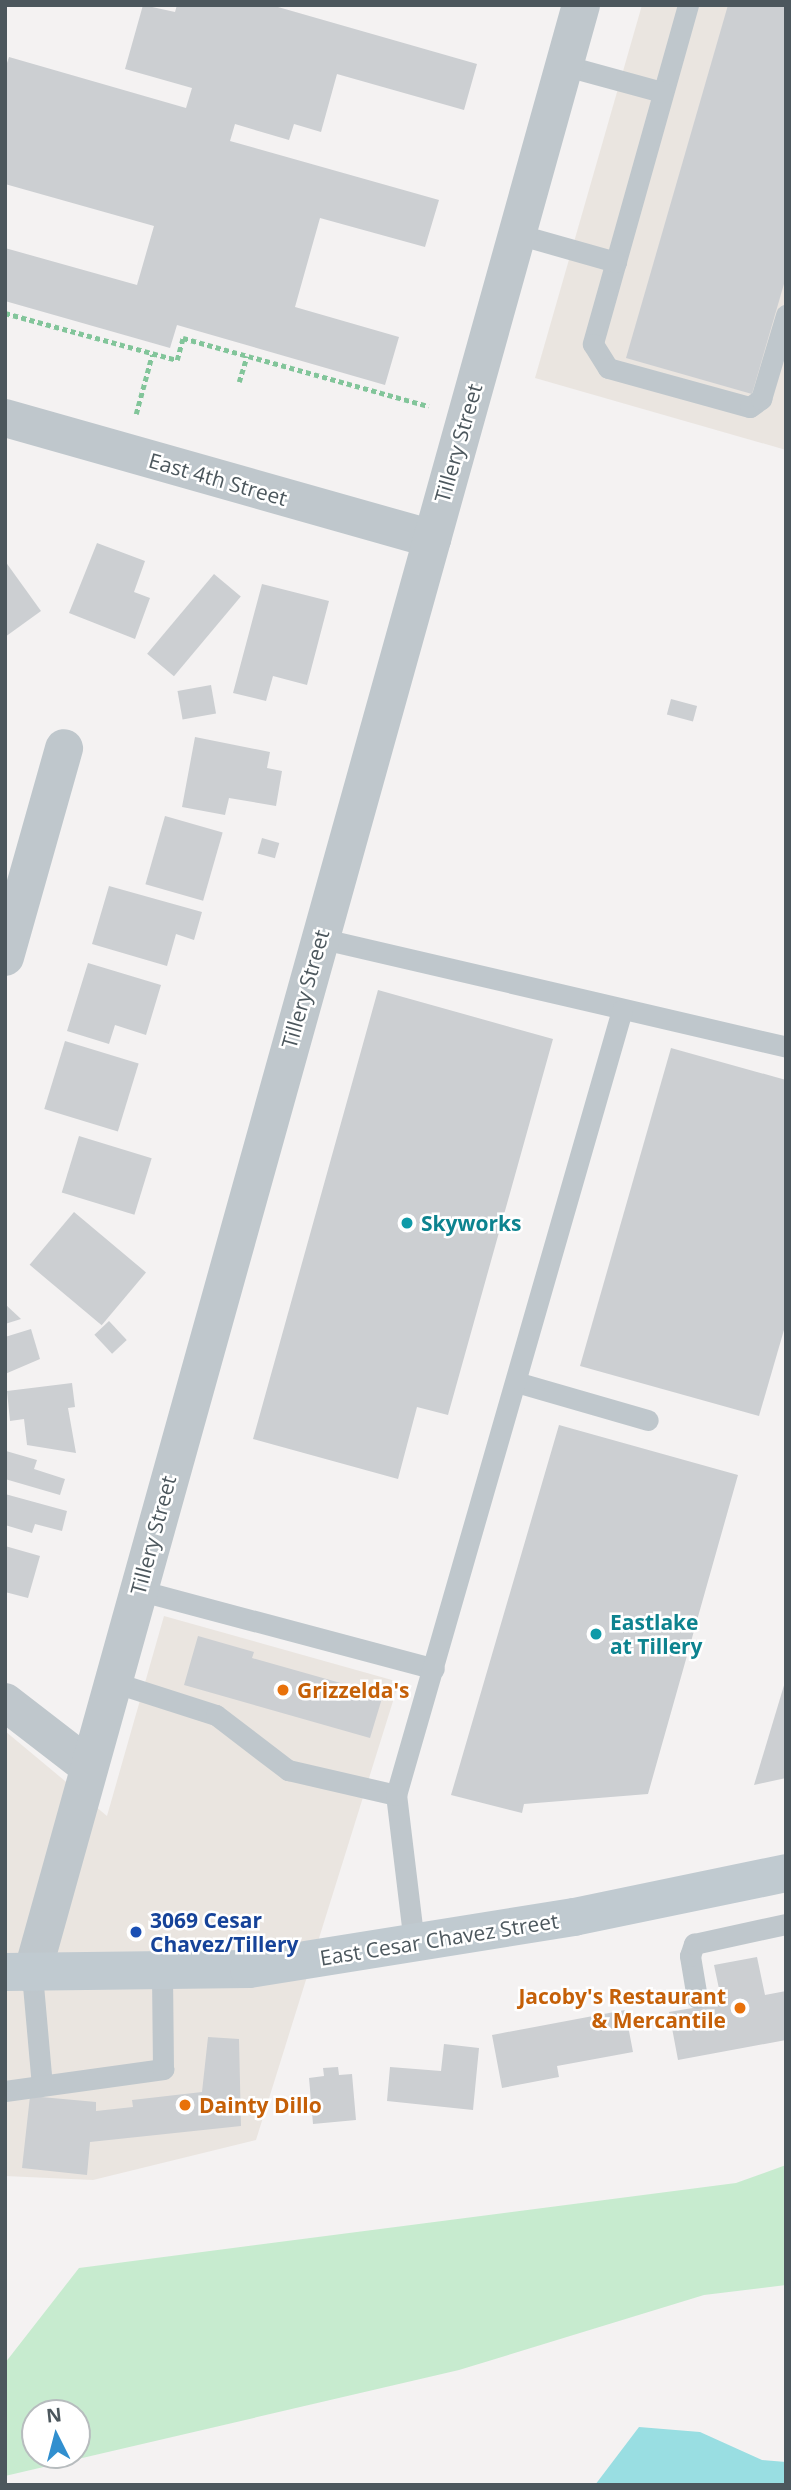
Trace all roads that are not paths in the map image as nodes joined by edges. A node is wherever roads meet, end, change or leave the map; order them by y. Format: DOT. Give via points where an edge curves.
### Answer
graph roads {
  1 [pos="581,5"];
  2 [pos="688,5"];
  3 [pos="563,65"];
  4 [pos="662,92"];
  5 [pos="517,233"];
  6 [pos="616,262"];
  7 [pos="786,316"];
  8 [pos="5,418"];
  9 [pos="432,539"];
  10 [pos="64,748"];
  11 [pos="8,935"];
  12 [pos="319,938"];
  13 [pos="622,1010"];
  14 [pos="786,1047"];
  15 [pos="516,1382"];
  16 [pos="648,1420"];
  17 [pos="138,1590"];
  18 [pos="434,1669"];
  19 [pos="113,1682"];
  20 [pos="5,1702"];
  21 [pos="89,1767"];
  22 [pos="396,1795"];
  23 [pos="786,1873"];
  24 [pos="786,1924"];
  25 [pos="414,1943"];
  26 [pos="162,1971"];
  27 [pos="19,1973"];
  28 [pos="697,1998"];
  29 [pos="41,2086"];
  30 [pos="5,2091"];
  1 -- 3 [label="street, Tillery Street"];
  2 -- 4 [label="lane"];
  3 -- 4 [label="lane"];
  3 -- 5 [label="street, Tillery Street"];
  4 -- 6 [label="lane"];
  5 -- 6 [label="lane"];
  5 -- 9 [label="street, Tillery Street"];
  6 -- 7 [label="lane" via="593,344 608,368 750,407 761,399"];
  8 -- 9 [label="street, East 4th Street"];
  9 -- 12 [label="street, Tillery Street"];
  10 -- 11 [label="street"];
  12 -- 13 [label="lane"];
  12 -- 17 [label="street, Tillery Street"];
  13 -- 14 [label="lane"];
  13 -- 15 [label="lane"];
  15 -- 16 [label="lane"];
  15 -- 18 [label="lane"];
  17 -- 18 [label="lane"];
  17 -- 19 [label="street, Tillery Street"];
  18 -- 22 [label="lane"];
  19 -- 21 [label="street, Tillery Street"];
  19 -- 22 [label="lane" via="216,1715 288,1770"];
  20 -- 21 [label="street"];
  21 -- 27 [label="street, Tillery Street"];
  22 -- 25 [label="lane"];
  23 -- 25 [label="main road, East Cesar Chavez Street" via="574,1917"];
  24 -- 28 [label="lane" via="694,1944 690,1956"];
  25 -- 26 [label="main road, East Cesar Chavez Street" via="248,1969"];
  26 -- 27 [label="main road, East Cesar Chavez Street"];
  26 -- 29 [label="lane" via="163,2069"];
  27 -- 29 [label="lane"];
  29 -- 30 [label="lane"];
}
